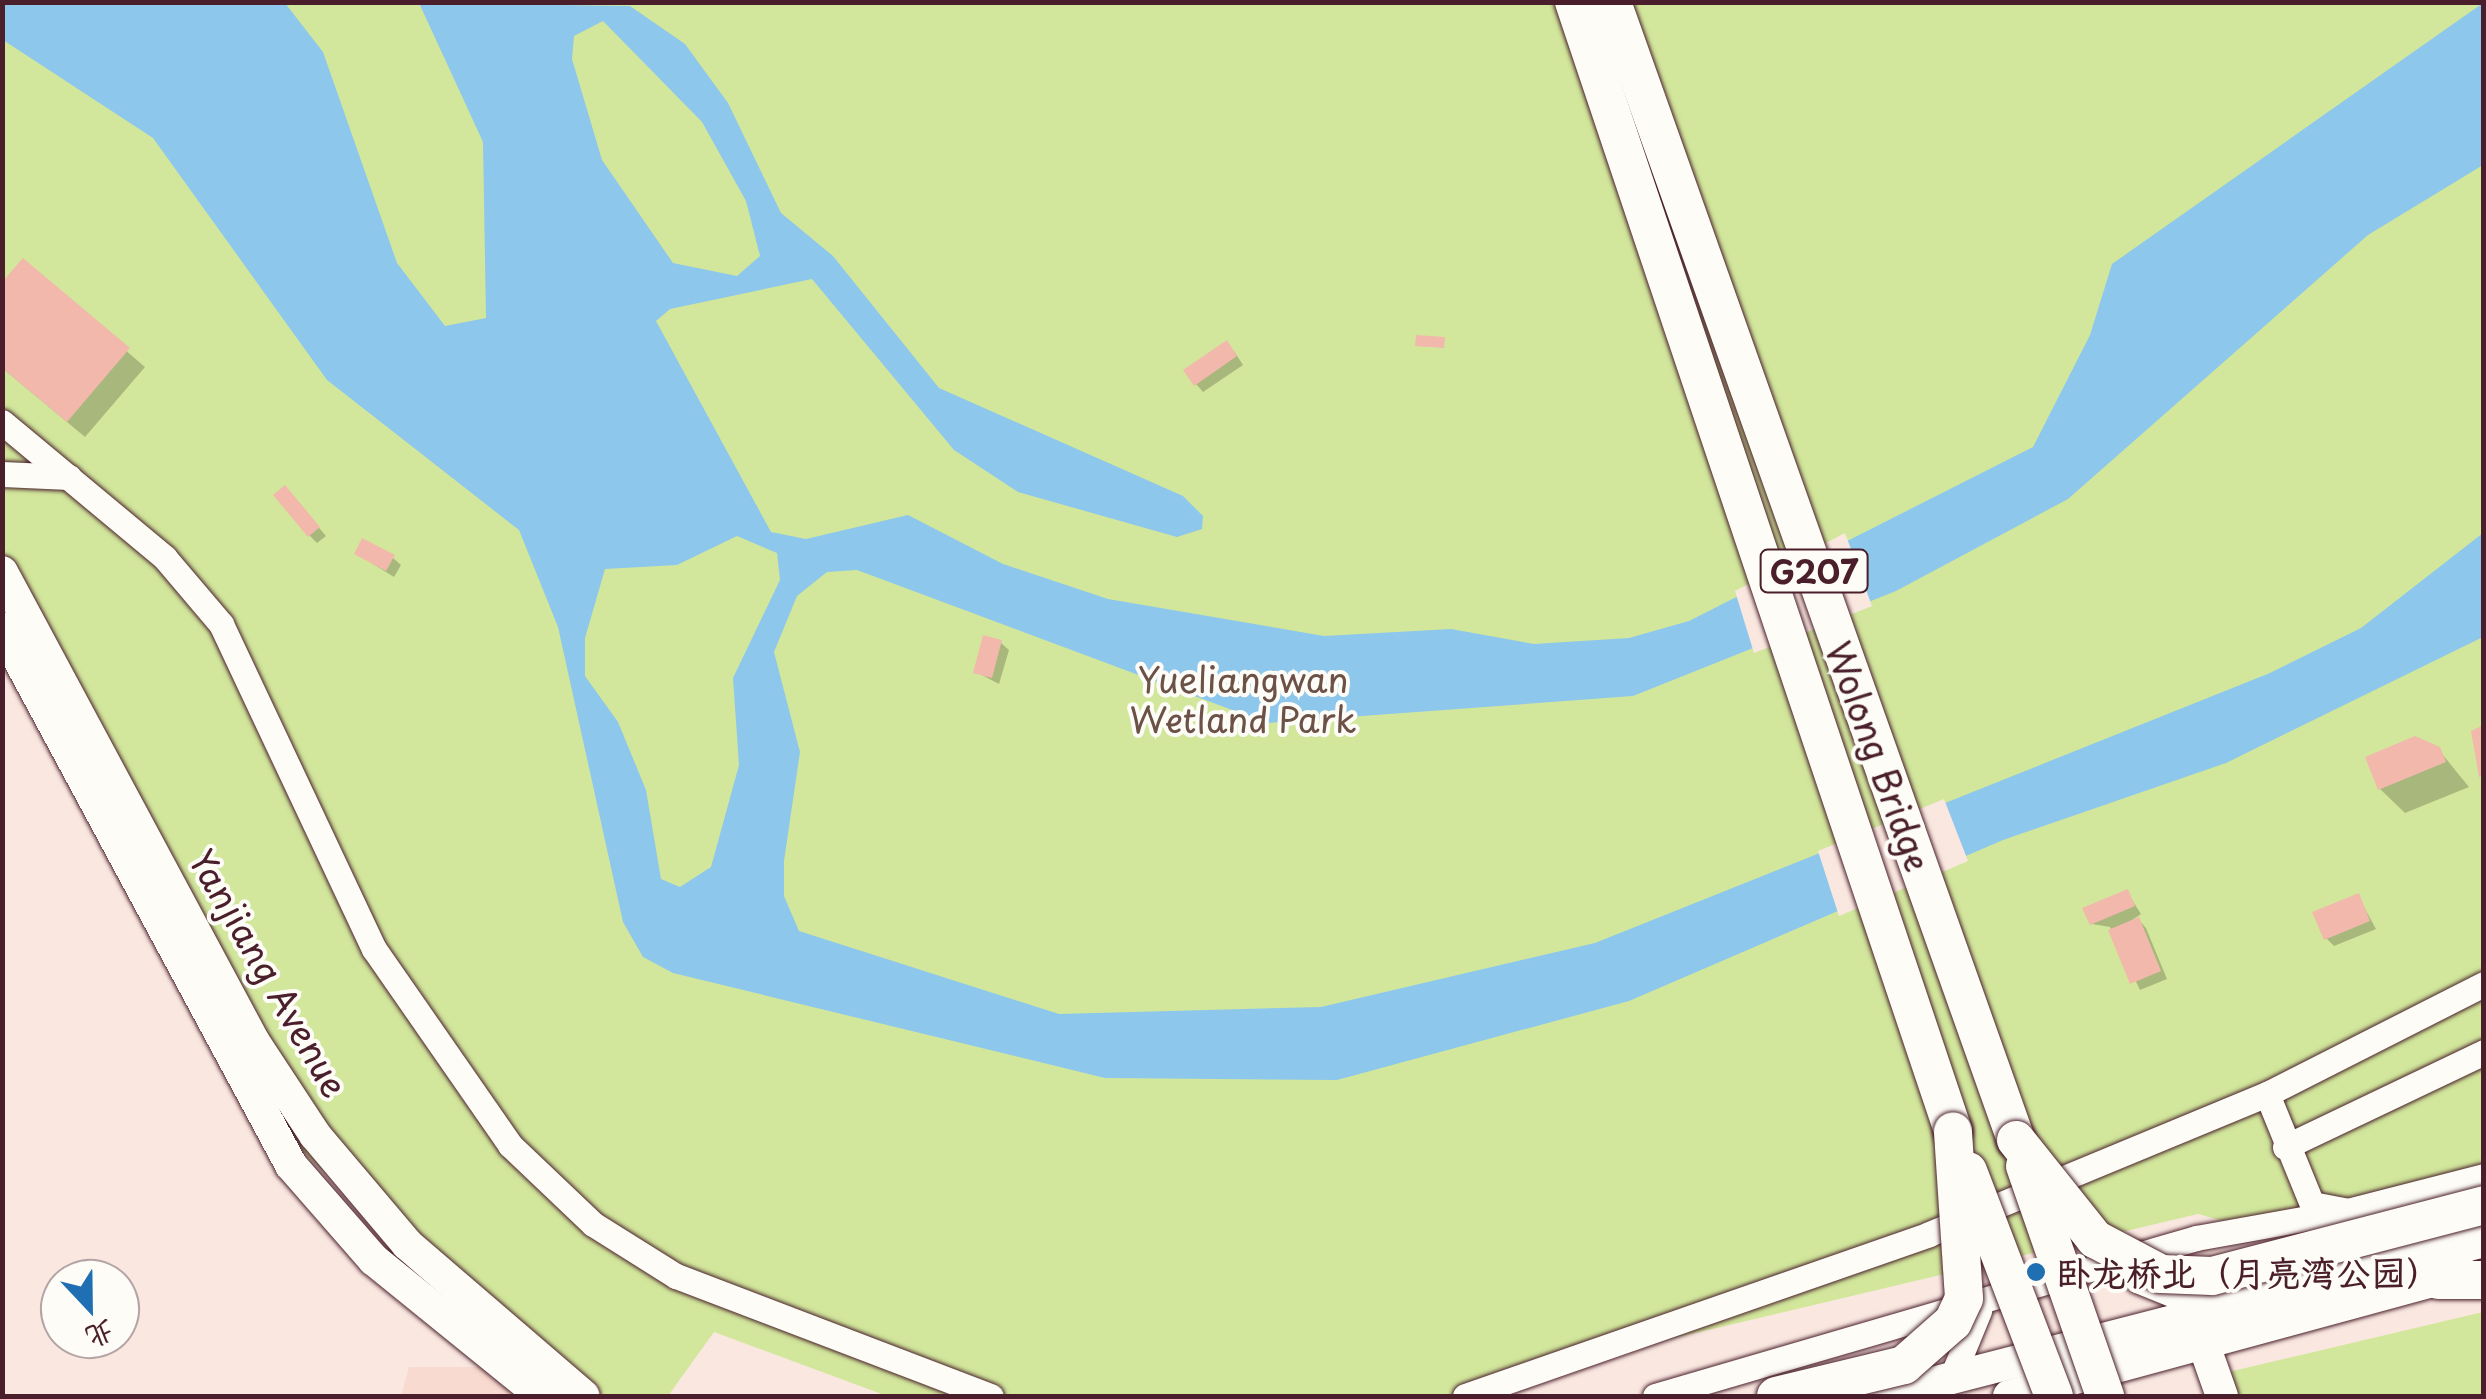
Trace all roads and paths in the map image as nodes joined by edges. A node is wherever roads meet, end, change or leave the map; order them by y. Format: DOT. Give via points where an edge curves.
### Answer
graph roads {
  1 [pos="1574,2"];
  2 [pos="1612,2"];
  3 [pos="2,422"];
  4 [pos="2,474"];
  5 [pos="68,477"];
  6 [pos="2,572"];
  7 [pos="2,628"];
  8 [pos="2484,984"];
  9 [pos="2484,1052"];
  10 [pos="2267,1094"];
  11 [pos="1953,1131"];
  12 [pos="2016,1140"];
  13 [pos="2286,1147"];
  14 [pos="2484,1176"];
  15 [pos="2301,1190"];
  16 [pos="2484,1205"];
  17 [pos="2347,1210"];
  18 [pos="2252,1229"];
  19 [pos="2484,1241"];
  20 [pos="2099,1268"];
  21 [pos="2484,1268"];
  22 [pos="2438,1280"];
  23 [pos="2484,1280"];
  24 [pos="1985,1304"];
  25 [pos="2216,1312"];
  26 [pos="2206,1348"];
  27 [pos="1951,1379"];
  28 [pos="542,1396"];
  29 [pos="584,1396"];
  30 [pos="991,1396"];
  31 [pos="1466,1396"];
  32 [pos="1655,1396"];
  33 [pos="1776,1396"];
  34 [pos="1882,1396"];
  35 [pos="2010,1396"];
  36 [pos="2054,1396"];
  37 [pos="2105,1396"];
  38 [pos="2222,1396"];
  1 -- 11 [label="highway, Wolong Bridge / G207"];
  2 -- 12 [label="highway, Wolong Bridge / G207"];
  3 -- 5 [label="street"];
  4 -- 5 [label="street"];
  5 -- 30 [label="street" via="165,558 221,624 374,949 510,1145 594,1224 676,1276"];
  6 -- 29 [label="main road, Yanjiang Avenue" via="254,1042 316,1135 407,1244"];
  7 -- 28 [label="main road, Yanjiang Avenue" via="290,1165 374,1260"];
  8 -- 10 [label="street"];
  9 -- 13 [label="street"];
  10 -- 13 [label="street"];
  10 -- 31 [label="street" via="1929,1234"];
  11 -- 33 [label="highway, bridge" via="1964,1298 1953,1322 1904,1365"];
  11 -- 36 [label="highway, Wolong Bridge / G207, bridge"];
  12 -- 16 [label="highway, bridge" via="2095,1239 2161,1274 2212,1276"];
  12 -- 37 [label="highway, Wolong Bridge / G207, bridge"];
  13 -- 15 [label="street"];
  14 -- 17 [label="street"];
  15 -- 17 [label="street" via="2312,1204"];
  15 -- 18 [label="street" via="2280,1218"];
  17 -- 18 [label="street"];
  18 -- 20 [label="street"];
  19 -- 25 [label="main road"];
  20 -- 24 [label="street"];
  20 -- 25 [label="street"];
  21 -- 22 [label="main road"];
  22 -- 23 [label="highway"];
  22 -- 26 [label="main road"];
  24 -- 27 [label="street" via="1968,1322"];
  24 -- 32 [label="street"];
  25 -- 27 [label="main road"];
  26 -- 35 [label="main road"];
  26 -- 38 [label="main road"];
  27 -- 34 [label="main road"];
}
